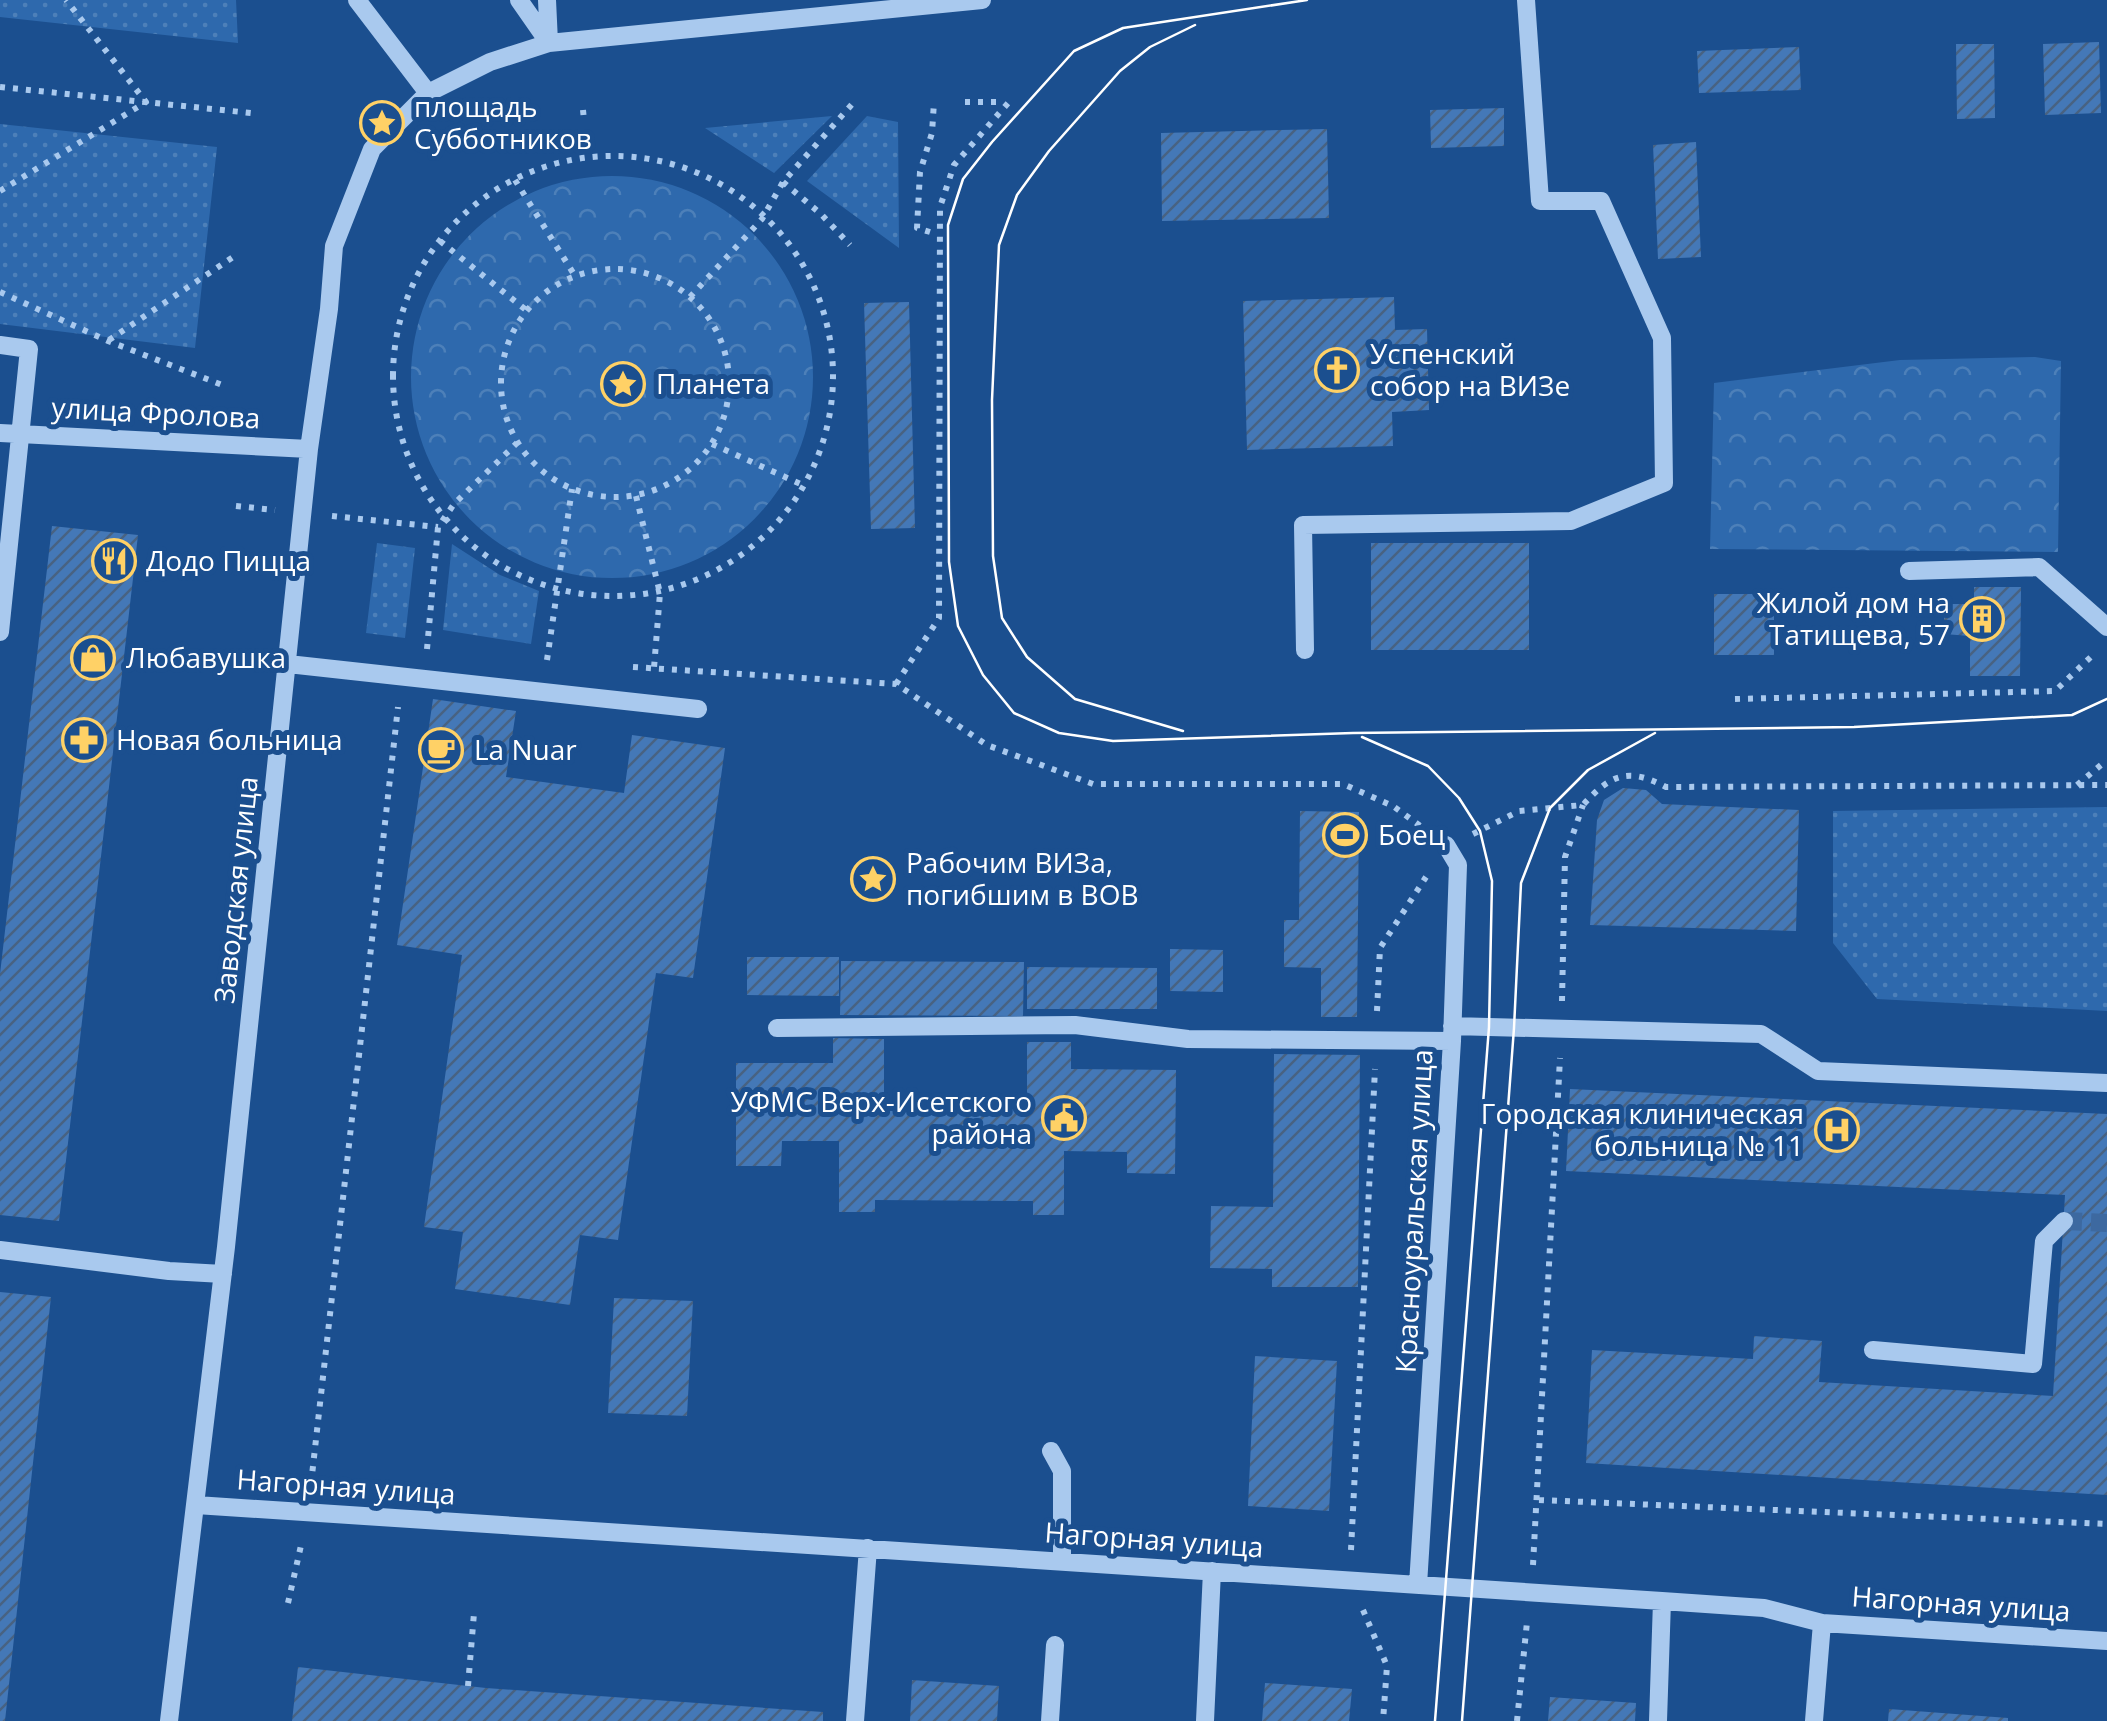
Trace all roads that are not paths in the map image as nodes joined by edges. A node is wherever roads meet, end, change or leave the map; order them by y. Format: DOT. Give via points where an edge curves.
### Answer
graph roads {
  1 [pos="358,0"];
  2 [pos="519,0"];
  3 [pos="547,0"];
  4 [pos="982,0"];
  5 [pos="1526,0"];
  6 [pos="548,43"];
  7 [pos="428,94"];
  8 [pos="0,345"];
  9 [pos="0,432"];
  10 [pos="23,434"];
  11 [pos="309,448"];
  12 [pos="1909,571"];
  13 [pos="2107,627"];
  14 [pos="0,632"];
  15 [pos="1305,650"];
  16 [pos="288,664"];
  17 [pos="698,709"];
  18 [pos="1446,845"];
  19 [pos="777,1028"];
  20 [pos="1452,1033"];
  21 [pos="2107,1083"];
  22 [pos="2064,1221"];
  23 [pos="0,1250"];
  24 [pos="223,1274"];
  25 [pos="1873,1350"];
  26 [pos="1052,1450"];
  27 [pos="196,1505"];
  28 [pos="868,1548"];
  29 [pos="1062,1562"];
  30 [pos="1212,1572"];
  31 [pos="1418,1585"];
  32 [pos="1662,1601"];
  33 [pos="1822,1622"];
  34 [pos="2107,1641"];
  35 [pos="1055,1645"];
  36 [pos="169,1721"];
  37 [pos="854,1721"];
  38 [pos="1050,1721"];
  39 [pos="1205,1721"];
  40 [pos="1658,1721"];
  41 [pos="1814,1721"];
  1 -- 7 [label="street"];
  2 -- 6 [label="street"];
  3 -- 6 [label="street"];
  4 -- 6 [label="street, Заводская улица"];
  5 -- 15 [label="street" via="1540,201 1601,201 1662,338 1664,483 1571,521 1303,525"];
  6 -- 7 [label="street, Заводская улица" via="490,62"];
  7 -- 11 [label="street, Заводская улица" via="372,149 334,246"];
  8 -- 10 [label="street" via="29,348"];
  9 -- 10 [label="street, улица Фролова"];
  10 -- 11 [label="street, улица Фролова"];
  10 -- 14 [label="street"];
  11 -- 16 [label="street, Заводская улица"];
  12 -- 13 [label="street" via="2039,567"];
  16 -- 17 [label="street"];
  16 -- 24 [label="street, Заводская улица"];
  18 -- 20 [label="street, Красноуральская улица" via="1458,866"];
  19 -- 20 [label="street" via="1076,1025 1188,1039"];
  20 -- 21 [label="street" via="1562,1028 1761,1034 1818,1071"];
  20 -- 31 [label="street, Красноуральская улица"];
  22 -- 25 [label="street" via="2044,1241 2034,1364"];
  23 -- 24 [label="street"];
  24 -- 27 [label="street, Заводская улица"];
  26 -- 29 [label="street" via="1062,1470"];
  27 -- 28 [label="street, Нагорная улица"];
  27 -- 36 [label="street, Заводская улица"];
  28 -- 29 [label="street, Нагорная улица"];
  28 -- 37 [label="street"];
  29 -- 30 [label="street, Нагорная улица"];
  30 -- 31 [label="street, Нагорная улица"];
  30 -- 39 [label="street"];
  31 -- 32 [label="street, Нагорная улица"];
  32 -- 33 [label="street, Нагорная улица" via="1764,1608"];
  32 -- 40 [label="street"];
  33 -- 34 [label="street, Нагорная улица"];
  33 -- 41 [label="street"];
  35 -- 38 [label="street"];
}
